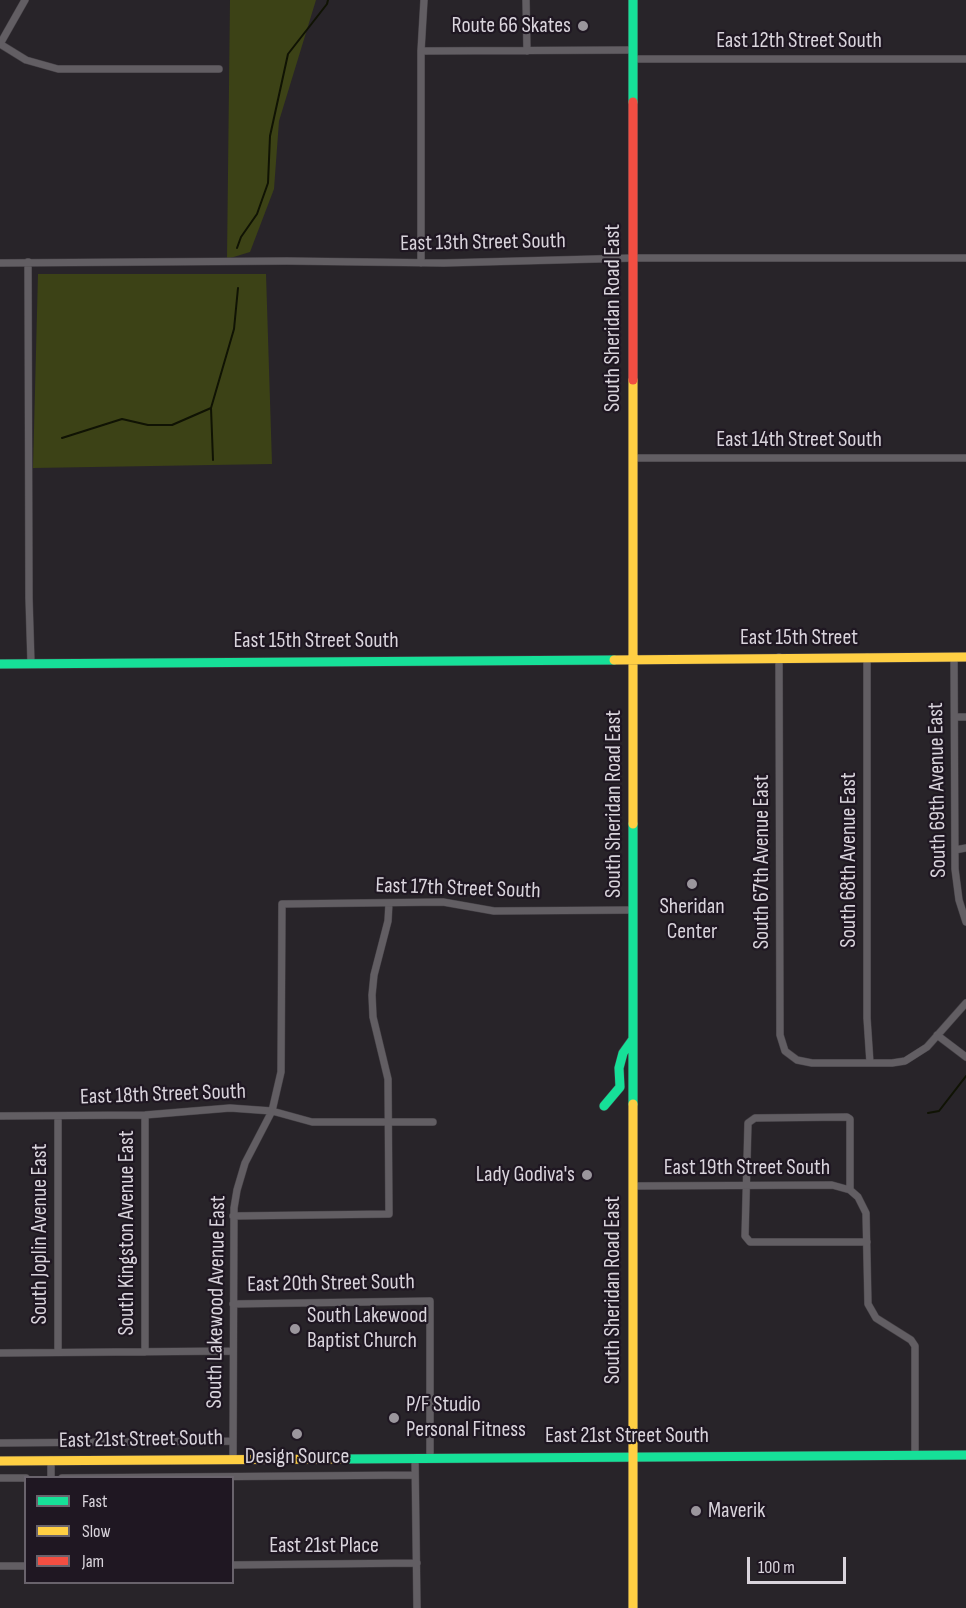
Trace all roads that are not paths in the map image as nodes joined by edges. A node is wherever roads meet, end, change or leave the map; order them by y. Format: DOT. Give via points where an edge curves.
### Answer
graph roads {
  1 [pos="25,0"];
  2 [pos="424,0"];
  3 [pos="526,0"];
  4 [pos="633,0"];
  5 [pos="0,44"];
  6 [pos="421,51"];
  7 [pos="526,51"];
  8 [pos="633,55"];
  9 [pos="966,59"];
  10 [pos="219,69"];
  11 [pos="633,258"];
  12 [pos="966,258"];
  13 [pos="28,262"];
  14 [pos="0,263"];
  15 [pos="421,263"];
  16 [pos="633,458"];
  17 [pos="966,458"];
  18 [pos="779,657"];
  19 [pos="867,657"];
  20 [pos="954,657"];
  21 [pos="966,657"];
  22 [pos="633,659"];
  23 [pos="0,663"];
  24 [pos="31,663"];
  25 [pos="955,717"];
  26 [pos="966,717"];
  27 [pos="966,848"];
  28 [pos="955,850"];
  29 [pos="389,903"];
  30 [pos="282,904"];
  31 [pos="633,910"];
  32 [pos="966,922"];
  33 [pos="966,1003"];
  34 [pos="937,1035"];
  35 [pos="633,1039"];
  36 [pos="966,1057"];
  37 [pos="870,1064"];
  38 [pos="604,1106"];
  39 [pos="272,1111"];
  40 [pos="145,1115"];
  41 [pos="0,1116"];
  42 [pos="58,1116"];
  43 [pos="389,1122"];
  44 [pos="433,1122"];
  45 [pos="633,1186"];
  46 [pos="746,1186"];
  47 [pos="850,1190"];
  48 [pos="233,1216"];
  49 [pos="867,1242"];
  50 [pos="233,1304"];
  51 [pos="145,1352"];
  52 [pos="233,1352"];
  53 [pos="0,1353"];
  54 [pos="58,1353"];
  55 [pos="233,1442"];
  56 [pos="0,1443"];
  57 [pos="915,1455"];
  58 [pos="966,1455"];
  59 [pos="633,1456"];
  60 [pos="415,1458"];
  61 [pos="430,1458"];
  62 [pos="233,1459"];
  63 [pos="51,1460"];
  64 [pos="0,1461"];
  65 [pos="415,1475"];
  66 [pos="51,1476"];
  67 [pos="234,1477"];
  68 [pos="0,1478"];
  69 [pos="24,1478"];
  70 [pos="417,1563"];
  71 [pos="234,1565"];
  72 [pos="0,1566"];
  73 [pos="24,1566"];
  74 [pos="417,1608"];
  75 [pos="633,1608"];
  1 -- 5 [label="street"];
  2 -- 6 [label="street"];
  3 -- 7 [label="street"];
  4 -- 8 [label="main road, South Sheridan Road East"];
  5 -- 10 [label="street" via="26,60 58,69"];
  6 -- 7 [label="street, East 12th Street South"];
  6 -- 15 [label="street"];
  7 -- 8 [label="street, East 12th Street South"];
  8 -- 9 [label="street, East 12th Street South"];
  8 -- 11 [label="main road, South Sheridan Road East"];
  11 -- 12 [label="street, East 13th Street South"];
  11 -- 15 [label="street, East 13th Street South"];
  11 -- 16 [label="main road, South Sheridan Road East"];
  13 -- 14 [label="street, East 13th Street South"];
  13 -- 15 [label="street, East 13th Street South"];
  13 -- 24 [label="street"];
  16 -- 17 [label="street, East 14th Street South"];
  16 -- 22 [label="main road, South Sheridan Road East"];
  18 -- 19 [label="main road, East 15th Street"];
  18 -- 22 [label="main road, East 15th Street"];
  18 -- 37 [label="street, South 67th Avenue East" via="780,1035 785,1051 797,1060 812,1064"];
  19 -- 20 [label="main road, East 15th Street"];
  19 -- 37 [label="street, South 68th Avenue East"];
  20 -- 21 [label="main road, East 15th Street"];
  20 -- 25 [label="street, South 69th Avenue East"];
  22 -- 24 [label="main road, East 15th Street South"];
  22 -- 31 [label="main road, South Sheridan Road East"];
  23 -- 24 [label="main road, East 15th Street South"];
  25 -- 26 [label="street"];
  25 -- 28 [label="street, South 69th Avenue East"];
  27 -- 28 [label="street"];
  28 -- 32 [label="street, South 69th Avenue East" via="956,884"];
  29 -- 30 [label="street, East 17th Street South"];
  29 -- 31 [label="street, East 17th Street South" via="443,902 494,911"];
  29 -- 43 [label="street" via="372,995 373,1017 388,1079"];
  30 -- 39 [label="street, South Lakewood Avenue East" via="282,1056"];
  31 -- 35 [label="main road, South Sheridan Road East"];
  33 -- 34 [label="street"];
  34 -- 36 [label="street"];
  34 -- 37 [label="street" via="927,1047 905,1061"];
  35 -- 38 [label="main road" via="623,1053 620,1087"];
  35 -- 45 [label="main road, South Sheridan Road East"];
  39 -- 40 [label="street, East 18th Street South" via="230,1108"];
  39 -- 43 [label="street, East 18th Street South" via="312,1122"];
  39 -- 48 [label="street, South Lakewood Avenue East" via="245,1163"];
  40 -- 42 [label="street, East 18th Street South"];
  40 -- 51 [label="street, South Kingston Avenue East"];
  41 -- 42 [label="street, East 18th Street South"];
  42 -- 54 [label="street, South Joplin Avenue East"];
  43 -- 44 [label="street, East 18th Street South"];
  43 -- 48 [label="street" via="389,1214"];
  45 -- 46 [label="street, East 19th Street South"];
  45 -- 59 [label="main road, South Sheridan Road East"];
  46 -- 47 [label="street, East 19th Street South" via="832,1185"];
  46 -- 47 [label="street" via="751,1120 847,1117 851,1122"];
  46 -- 49 [label="street" via="745,1236 750,1242"];
  47 -- 49 [label="street, East 19th Street South" via="866,1213"];
  48 -- 50 [label="street, South Lakewood Avenue East"];
  49 -- 57 [label="street" via="867,1294 872,1313 915,1346"];
  50 -- 52 [label="street, South Lakewood Avenue East"];
  50 -- 61 [label="street, East 20th Street South" via="430,1301"];
  51 -- 52 [label="street"];
  51 -- 54 [label="street"];
  52 -- 55 [label="street, South Lakewood Avenue East"];
  53 -- 54 [label="street"];
  55 -- 56 [label="street, East 21st Street South"];
  55 -- 62 [label="street, South Lakewood Avenue East"];
  57 -- 58 [label="main road, East 21st Street South"];
  57 -- 59 [label="main road, East 21st Street South"];
  59 -- 61 [label="main road, East 21st Street South"];
  59 -- 75 [label="main road, South Sheridan Road East"];
  60 -- 61 [label="main road, East 21st Street South"];
  60 -- 62 [label="main road, East 21st Street South"];
  60 -- 65 [label="street"];
  62 -- 63 [label="main road, East 21st Street South"];
  63 -- 64 [label="main road, East 21st Street South"];
  63 -- 66 [label="street"];
  65 -- 67 [label="street, East 21st Street South"];
  65 -- 70 [label="street"];
  68 -- 69 [label="street"];
  70 -- 71 [label="street, East 21st Place"];
  70 -- 74 [label="street"];
  72 -- 73 [label="street"];
}
